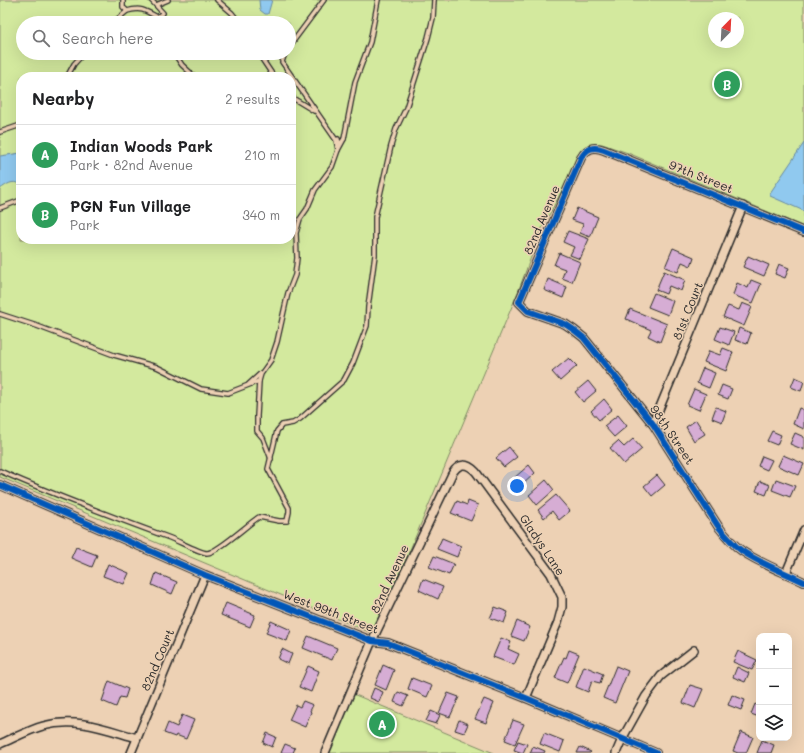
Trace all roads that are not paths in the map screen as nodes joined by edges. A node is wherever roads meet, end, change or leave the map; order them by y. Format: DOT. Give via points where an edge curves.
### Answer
graph roads {
  1 [pos="123,0"];
  2 [pos="151,0"];
  3 [pos="168,0"];
  4 [pos="217,0"];
  5 [pos="324,0"];
  6 [pos="378,0"];
  7 [pos="434,0"];
  8 [pos="156,5"];
  9 [pos="127,11"];
  10 [pos="121,16"];
  11 [pos="155,16"];
  12 [pos="158,16"];
  13 [pos="234,16"];
  14 [pos="296,38"];
  15 [pos="78,60"];
  16 [pos="179,60"];
  17 [pos="263,60"];
  18 [pos="283,60"];
  19 [pos="70,72"];
  20 [pos="190,72"];
  21 [pos="271,72"];
  22 [pos="289,72"];
  23 [pos="296,83"];
  24 [pos="296,99"];
  25 [pos="316,113"];
  26 [pos="16,127"];
  27 [pos="0,132"];
  28 [pos="344,139"];
  29 [pos="336,140"];
  30 [pos="589,149"];
  31 [pos="338,150"];
  32 [pos="16,202"];
  33 [pos="743,206"];
  34 [pos="0,208"];
  35 [pos="804,232"];
  36 [pos="519,302"];
  37 [pos="0,314"];
  38 [pos="262,372"];
  39 [pos="259,381"];
  40 [pos="248,385"];
  41 [pos="653,424"];
  42 [pos="271,460"];
  43 [pos="462,465"];
  44 [pos="0,471"];
  45 [pos="0,485"];
  46 [pos="804,530"];
  47 [pos="786,573"];
  48 [pos="205,575"];
  49 [pos="804,582"];
  50 [pos="372,641"];
  51 [pos="694,650"];
  52 [pos="526,698"];
  53 [pos="137,738"];
  54 [pos="622,739"];
  55 [pos="0,744"];
  56 [pos="131,753"];
  57 [pos="326,753"];
  58 [pos="616,753"];
  59 [pos="656,753"];
  1 -- 9 [label="lane" via="123,7"];
  2 -- 8 [label="lane"];
  3 -- 8 [label="lane"];
  4 -- 13 [label="lane"];
  5 -- 14 [label="lane"];
  6 -- 28 [label="lane" via="370,42 355,82"];
  7 -- 42 [label="lane" via="428,38 406,108 390,146 375,217 375,255 367,326 344,380 300,419 282,425 277,431"];
  8 -- 12 [label="lane" via="163,13"];
  9 -- 10 [label="lane"];
  9 -- 11 [label="lane" via="136,8"];
  15 -- 19 [label="lane"];
  16 -- 20 [label="lane"];
  17 -- 21 [label="lane"];
  18 -- 22 [label="lane"];
  23 -- 25 [label="lane"];
  24 -- 25 [label="lane"];
  25 -- 29 [label="lane"];
  26 -- 27 [label="lane"];
  28 -- 29 [label="lane" via="339,145"];
  28 -- 31 [label="lane"];
  29 -- 31 [label="lane"];
  30 -- 33 [label="street, 97th Street" via="604,150"];
  30 -- 36 [label="street, 82nd Avenue" via="581,158"];
  31 -- 38 [label="lane" via="332,167 315,190 300,219 296,233 295,276 271,360"];
  32 -- 34 [label="lane"];
  33 -- 35 [label="street, 97th Street"];
  33 -- 41 [label="street, 81st Court"];
  36 -- 41 [label="street, 98th Street" via="528,311 565,324 584,338"];
  37 -- 40 [label="lane" via="114,355 157,367 201,389 228,392"];
  38 -- 39 [label="lane"];
  38 -- 40 [label="lane"];
  39 -- 40 [label="lane"];
  39 -- 42 [label="lane" via="256,416 258,431"];
  41 -- 47 [label="street, 98th Street" via="718,526 729,539 742,551"];
  42 -- 44 [label="lane" via="268,469 289,508 287,521 259,518 216,550 207,553"];
  43 -- 50 [label="street, 82nd Avenue" via="452,474"];
  43 -- 52 [label="street, Gladys Lane" via="476,472 551,574 562,597 558,622"];
  45 -- 48 [label="street, West 99th Street"];
  46 -- 47 [label="street"];
  47 -- 49 [label="street, 98th Street"];
  48 -- 50 [label="street, West 99th Street"];
  48 -- 53 [label="street, 82nd Court"];
  50 -- 52 [label="street, West 99th Street" via="388,643"];
  50 -- 57 [label="street, 82nd Avenue"];
  51 -- 54 [label="street" via="661,676 646,696"];
  52 -- 54 [label="street, West 99th Street"];
  53 -- 55 [label="street" via="90,724 70,722 43,726"];
  53 -- 56 [label="street, 82nd Court"];
  54 -- 58 [label="street"];
  54 -- 59 [label="street, West 99th Street"];
}
